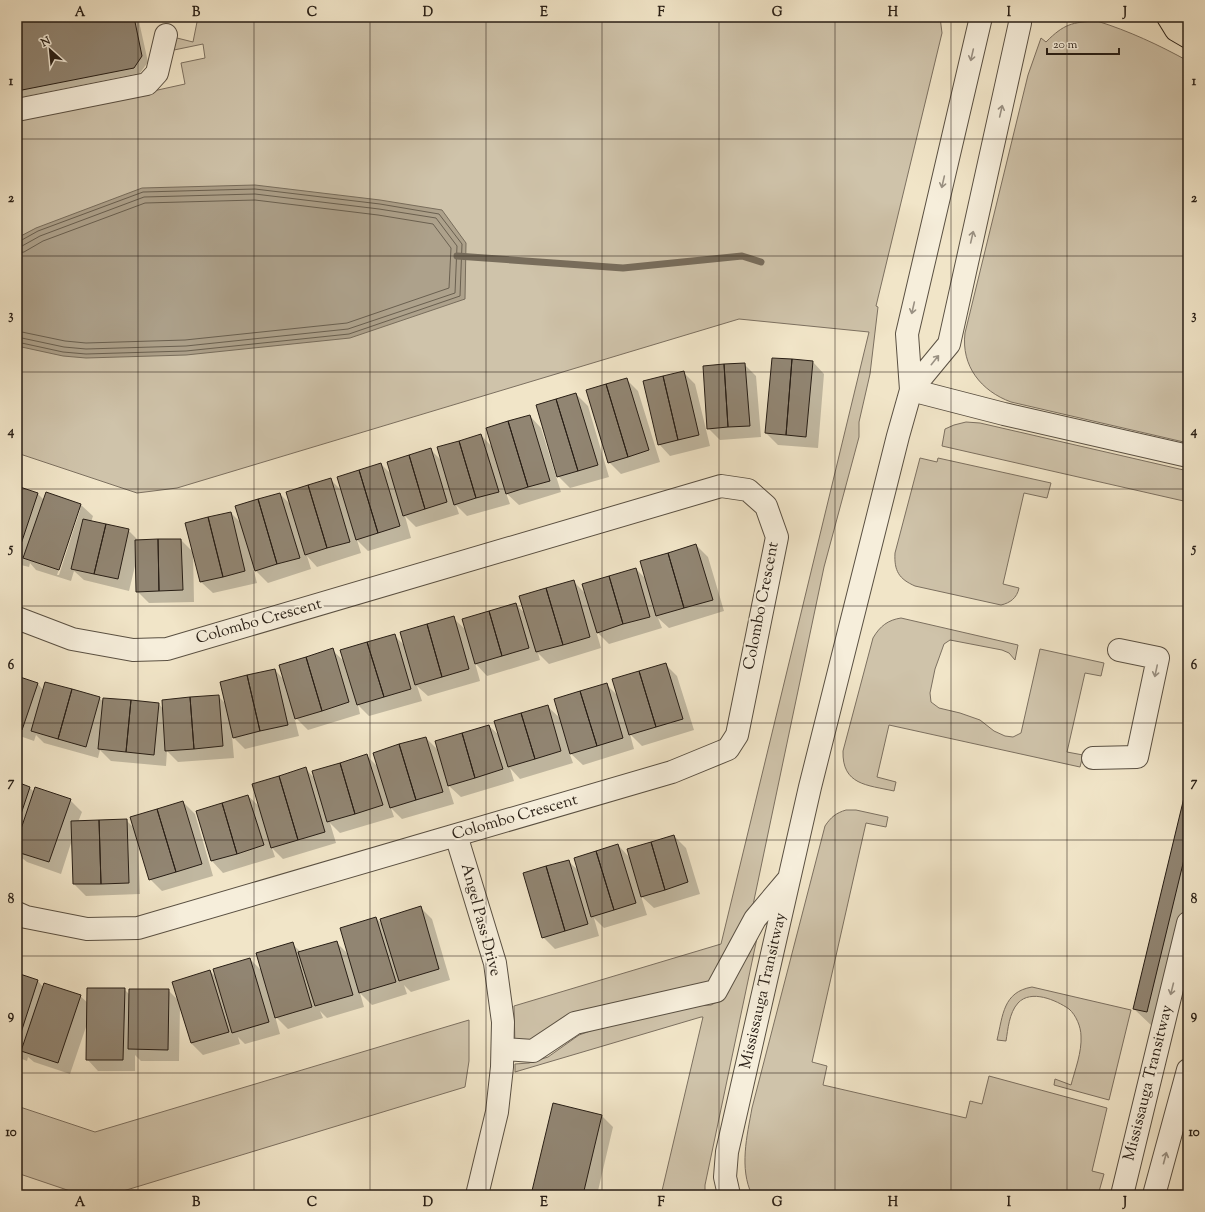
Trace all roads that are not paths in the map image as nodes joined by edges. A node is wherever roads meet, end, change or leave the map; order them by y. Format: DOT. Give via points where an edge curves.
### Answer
graph roads {
  1 [pos="981,17"];
  2 [pos="1020,17"];
  3 [pos="1168,17"];
  4 [pos="166,35"];
  5 [pos="1188,37"];
  6 [pos="17,110"];
  7 [pos="911,390"];
  8 [pos="1188,456"];
  9 [pos="17,618"];
  10 [pos="1119,650"];
  11 [pos="1093,758"];
  12 [pos="456,835"];
  13 [pos="790,878"];
  14 [pos="17,913"];
  15 [pos="1188,923"];
  16 [pos="503,1049"];
  17 [pos="1188,1070"];
  18 [pos="477,1195"];
  19 [pos="729,1195"];
  20 [pos="1122,1195"];
  21 [pos="1154,1195"];
  1 -- 7 [label="street, one-way" via="907,334"];
  7 -- 2 [label="street, one-way" via="949,344"];
  3 -- 5 [label="highway" via="1176,30"];
  4 -- 6 [label="street" via="157,73 147,84"];
  7 -- 8 [label="street"];
  7 -- 13 [label="street, Mississauga Transitway" via="810,787"];
  9 -- 12 [label="street, Colombo Crescent" via="72,639 133,650 167,649 721,486 748,490 766,506 777,538 737,734 728,749 672,772"];
  10 -- 11 [label="street, one-way" via="1158,658 1137,757"];
  12 -- 14 [label="street, Colombo Crescent" via="138,928 87,929"];
  12 -- 16 [label="street, Angel Pass Drive" via="495,963 503,1022"];
  13 -- 16 [label="street" via="755,919 716,990 575,1023 533,1052"];
  13 -- 19 [label="street, Mississauga Transitway" via="727,1152 725,1177"];
  15 -- 20 [label="street, Mississauga Transitway, one-way"];
  16 -- 18 [label="street, Angel Pass Drive" via="496,1112"];
  21 -- 17 [label="street, Mississauga Transitway, one-way"];
}
